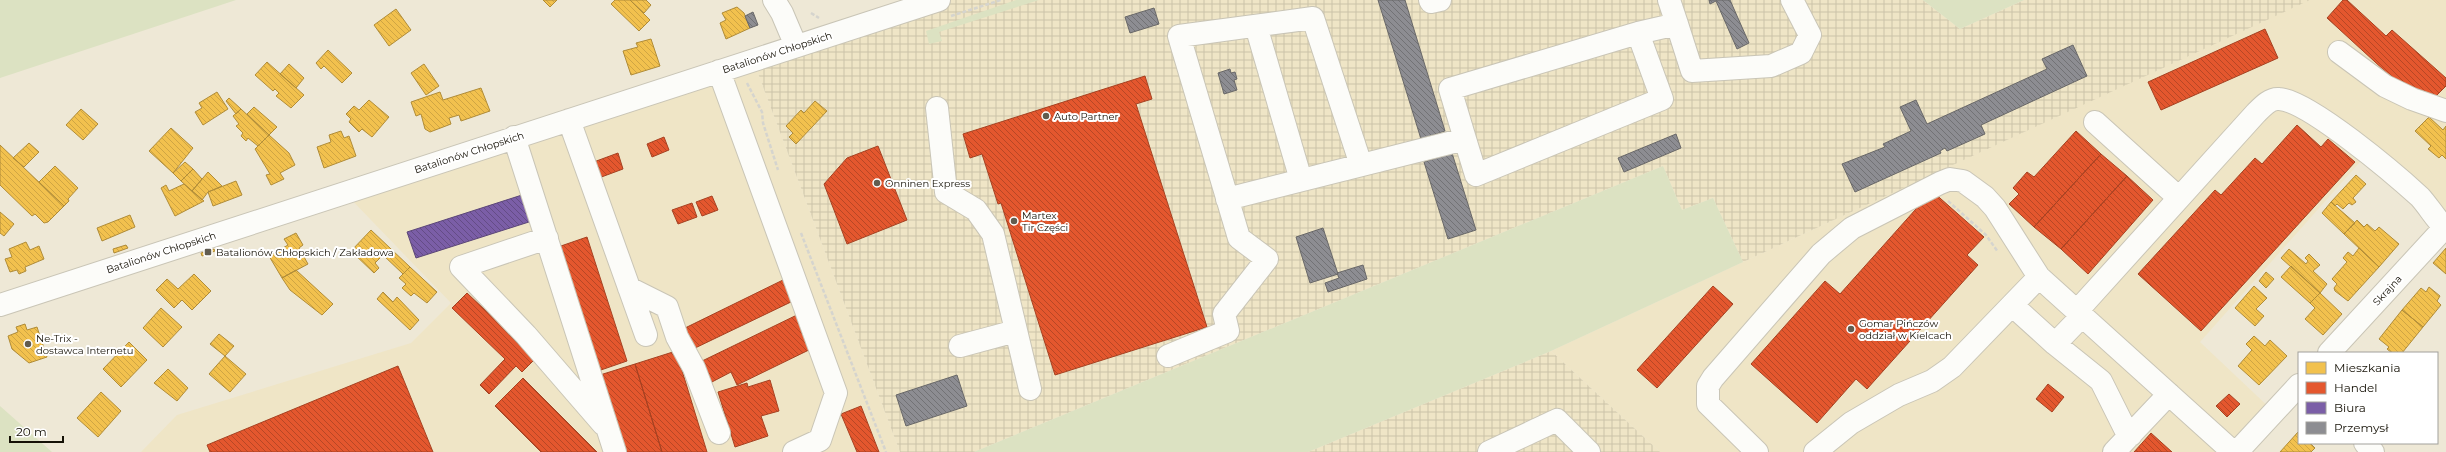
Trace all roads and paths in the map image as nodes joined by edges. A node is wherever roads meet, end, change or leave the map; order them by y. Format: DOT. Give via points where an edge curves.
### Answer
graph roads {
  1 [pos="774,0"];
  2 [pos="1001,0"];
  3 [pos="1430,0"];
  4 [pos="1440,0"];
  5 [pos="1669,0"];
  6 [pos="1792,0"];
  7 [pos="941,9"];
  8 [pos="1677,24"];
  9 [pos="1256,26"];
  10 [pos="1638,33"];
  11 [pos="796,46"];
  12 [pos="2340,52"];
  13 [pos="741,64"];
  14 [pos="719,71"];
  15 [pos="937,108"];
  16 [pos="2446,111"];
  17 [pos="569,120"];
  18 [pos="2095,122"];
  19 [pos="514,137"];
  20 [pos="1465,139"];
  21 [pos="1361,165"];
  22 [pos="779,174"];
  23 [pos="1301,180"];
  24 [pos="1932,187"];
  25 [pos="2179,198"];
  26 [pos="1227,199"];
  27 [pos="2445,227"];
  28 [pos="798,228"];
  29 [pos="547,238"];
  30 [pos="2003,256"];
  31 [pos="2039,277"];
  32 [pos="629,288"];
  33 [pos="0,305"];
  34 [pos="2012,305"];
  35 [pos="2080,314"];
  36 [pos="1016,330"];
  37 [pos="646,335"];
  38 [pos="2055,344"];
  39 [pos="960,346"];
  40 [pos="2330,352"];
  41 [pos="1168,356"];
  42 [pos="2298,386"];
  43 [pos="1030,389"];
  44 [pos="2169,394"];
  45 [pos="609,432"];
  46 [pos="719,433"];
  47 [pos="2131,435"];
  48 [pos="2366,444"];
  49 [pos="615,452"];
  50 [pos="794,452"];
  51 [pos="886,452"];
  52 [pos="1489,452"];
  53 [pos="1589,452"];
  54 [pos="1757,452"];
  55 [pos="1815,452"];
  56 [pos="2114,452"];
  57 [pos="2233,452"];
  58 [pos="2237,452"];
  59 [pos="2373,452"];
  1 -- 11 [label="street"];
  2 -- 7 [label="path"];
  3 -- 4 [label="street"];
  5 -- 8 [label="street"];
  6 -- 8 [label="street" via="1810,35 1801,53 1771,66 1692,71"];
  7 -- 11 [label="street, Batalionów Chłopskich"];
  8 -- 10 [label="street"];
  9 -- 21 [label="street" via="1313,18"];
  9 -- 23 [label="street"];
  9 -- 26 [label="street" via="1179,36"];
  10 -- 20 [label="street" via="1450,89"];
  10 -- 20 [label="street" via="1662,99 1476,175"];
  11 -- 13 [label="street, Batalionów Chłopskich"];
  12 -- 16 [label="street" via="2385,86"];
  13 -- 14 [label="street, Batalionów Chłopskich"];
  13 -- 22 [label="path" via="762,112"];
  14 -- 17 [label="street, Batalionów Chłopskich"];
  14 -- 50 [label="street" via="836,393 820,440"];
  15 -- 36 [label="street" via="946,192 976,210 993,234"];
  17 -- 19 [label="street, Batalionów Chłopskich"];
  17 -- 32 [label="street"];
  18 -- 25 [label="street"];
  19 -- 29 [label="street"];
  19 -- 33 [label="street, Batalionów Chłopskich"];
  20 -- 21 [label="street"];
  21 -- 23 [label="street"];
  23 -- 26 [label="street"];
  24 -- 30 [label="path" via="1986,236 1993,248"];
  24 -- 31 [label="street" via="1950,179 1957,179 1970,184 1986,197"];
  24 -- 54 [label="street" via="1852,228 1821,254 1713,378 1708,386 1708,404"];
  25 -- 27 [label="street" via="2256,113 2268,102 2277,99 2300,104 2368,153 2420,198 2435,219"];
  25 -- 35 [label="street"];
  26 -- 41 [label="street" via="1239,238 1267,259 1224,314 1228,331"];
  27 -- 40 [label="street, Skrajna"];
  28 -- 51 [label="path"];
  29 -- 45 [label="street"];
  29 -- 45 [label="street" via="460,267 526,335"];
  31 -- 34 [label="street"];
  31 -- 35 [label="street"];
  32 -- 37 [label="street"];
  32 -- 46 [label="street" via="667,307 677,337 694,368"];
  34 -- 38 [label="street"];
  34 -- 55 [label="street" via="1952,367 1932,381 1899,394 1851,423"];
  35 -- 38 [label="street"];
  35 -- 44 [label="street"];
  36 -- 39 [label="street"];
  36 -- 43 [label="street"];
  38 -- 47 [label="street" via="2101,381 2126,431"];
  42 -- 58 [label="street"];
  44 -- 47 [label="street"];
  44 -- 57 [label="street"];
  45 -- 49 [label="street"];
  47 -- 56 [label="street"];
  48 -- 59 [label="street"];
  52 -- 53 [label="street" via="1557,420"];
}
